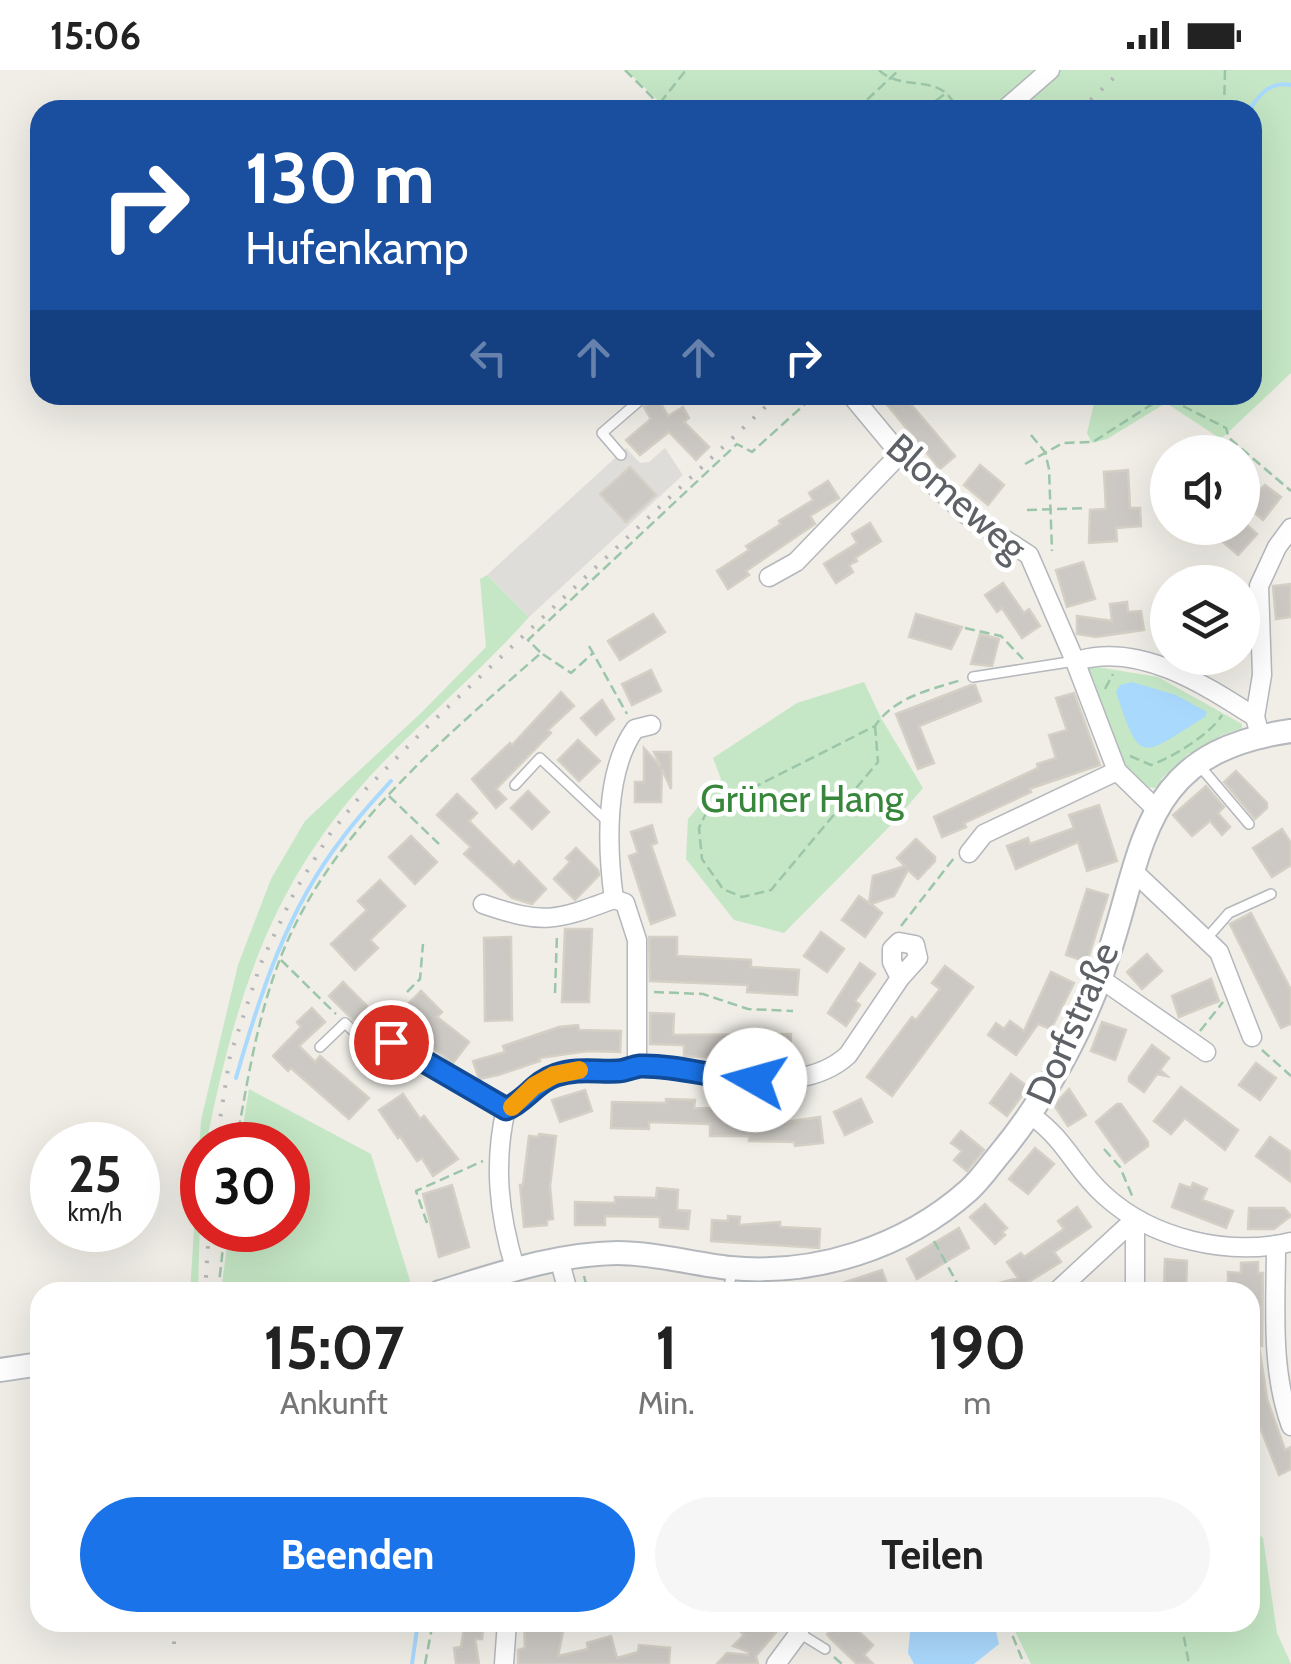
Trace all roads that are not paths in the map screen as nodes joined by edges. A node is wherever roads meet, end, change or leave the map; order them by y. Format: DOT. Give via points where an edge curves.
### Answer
graph roads {
  1 [pos="1050,70"];
  2 [pos="1016,100"];
  3 [pos="634,405"];
  4 [pos="859,405"];
  5 [pos="900,454"];
  6 [pos="621,455"];
  7 [pos="1291,528"];
  8 [pos="769,577"];
  9 [pos="1078,660"];
  10 [pos="973,676"];
  11 [pos="1258,726"];
  12 [pos="643,727"];
  13 [pos="1291,731"];
  14 [pos="1198,764"];
  15 [pos="1117,770"];
  16 [pos="515,785"];
  17 [pos="1156,808"];
  18 [pos="608,822"];
  19 [pos="1249,824"];
  20 [pos="960,856"];
  21 [pos="1132,870"];
  22 [pos="1271,894"];
  23 [pos="614,899"];
  24 [pos="483,904"];
  25 [pos="1208,938"];
  26 [pos="900,942"];
  27 [pos="1100,978"];
  28 [pos="1252,1037"];
  29 [pos="391,1042"];
  30 [pos="320,1047"];
  31 [pos="1199,1047"];
  32 [pos="637,1066"];
  33 [pos="506,1109"];
  34 [pos="1032,1116"];
  35 [pos="1135,1219"];
  36 [pos="1284,1243"];
  37 [pos="559,1258"];
  38 [pos="515,1268"];
  39 [pos="733,1268"];
  40 [pos="471,1282"];
  41 [pos="565,1282"];
  42 [pos="730,1282"];
  43 [pos="1067,1282"];
  44 [pos="1135,1282"];
  45 [pos="30,1366"];
  46 [pos="0,1370"];
  47 [pos="1291,1426"];
  48 [pos="506,1632"];
  49 [pos="794,1632"];
  50 [pos="802,1632"];
  51 [pos="825,1649"];
  52 [pos="504,1664"];
  53 [pos="776,1664"];
  1 -- 2 [label="street"];
  3 -- 6 [label="lane" via="602,432"];
  4 -- 5 [label="street, Blomeweg"];
  5 -- 8 [label="street" via="796,562"];
  5 -- 9 [label="street, Blomeweg" via="966,515 1029,555"];
  7 -- 11 [label="street" via="1259,586"];
  9 -- 10 [label="lane"];
  9 -- 11 [label="street" via="1097,655 1162,665 1230,701"];
  9 -- 15 [label="street, Blomeweg"];
  11 -- 13 [label="street, Dorfstraße"];
  11 -- 14 [label="street, Dorfstraße"];
  12 -- 18 [label="street" via="626,742"];
  14 -- 17 [label="street, Dorfstraße"];
  14 -- 19 [label="lane"];
  15 -- 17 [label="street"];
  15 -- 20 [label="street" via="984,834"];
  16 -- 18 [label="lane" via="540,758"];
  17 -- 21 [label="street, Dorfstraße"];
  18 -- 23 [label="street"];
  21 -- 25 [label="street"];
  21 -- 27 [label="street, Dorfstraße"];
  22 -- 25 [label="lane" via="1230,913"];
  23 -- 24 [label="street" via="557,918 525,918"];
  23 -- 32 [label="street" via="624,903 637,940"];
  25 -- 28 [label="street"];
  26 -- 32 [label="street" via="915,945 918,958 840,1063 801,1079 724,1079"];
  27 -- 31 [label="street"];
  27 -- 34 [label="street, Dorfstraße"];
  29 -- 30 [label="lane" via="366,1043 345,1023"];
  29 -- 33 [label="street"];
  32 -- 33 [label="street" via="554,1075"];
  33 -- 38 [label="street" via="498,1155"];
  34 -- 35 [label="street" via="1055,1132 1102,1194"];
  34 -- 39 [label="street, Dorfstraße" via="969,1190 876,1248 796,1269"];
  35 -- 36 [label="street" via="1173,1236 1223,1246"];
  35 -- 43 [label="street"];
  35 -- 44 [label="street"];
  36 -- 47 [label="street" via="1276,1363"];
  37 -- 38 [label="street, Dorfstraße"];
  37 -- 39 [label="street, Dorfstraße" via="632,1253"];
  37 -- 41 [label="street"];
  38 -- 40 [label="street, Dorfstraße"];
  39 -- 42 [label="lane"];
  45 -- 46 [label="street"];
  48 -- 52 [label="street"];
  49 -- 53 [label="street"];
  50 -- 51 [label="lane"];
}
